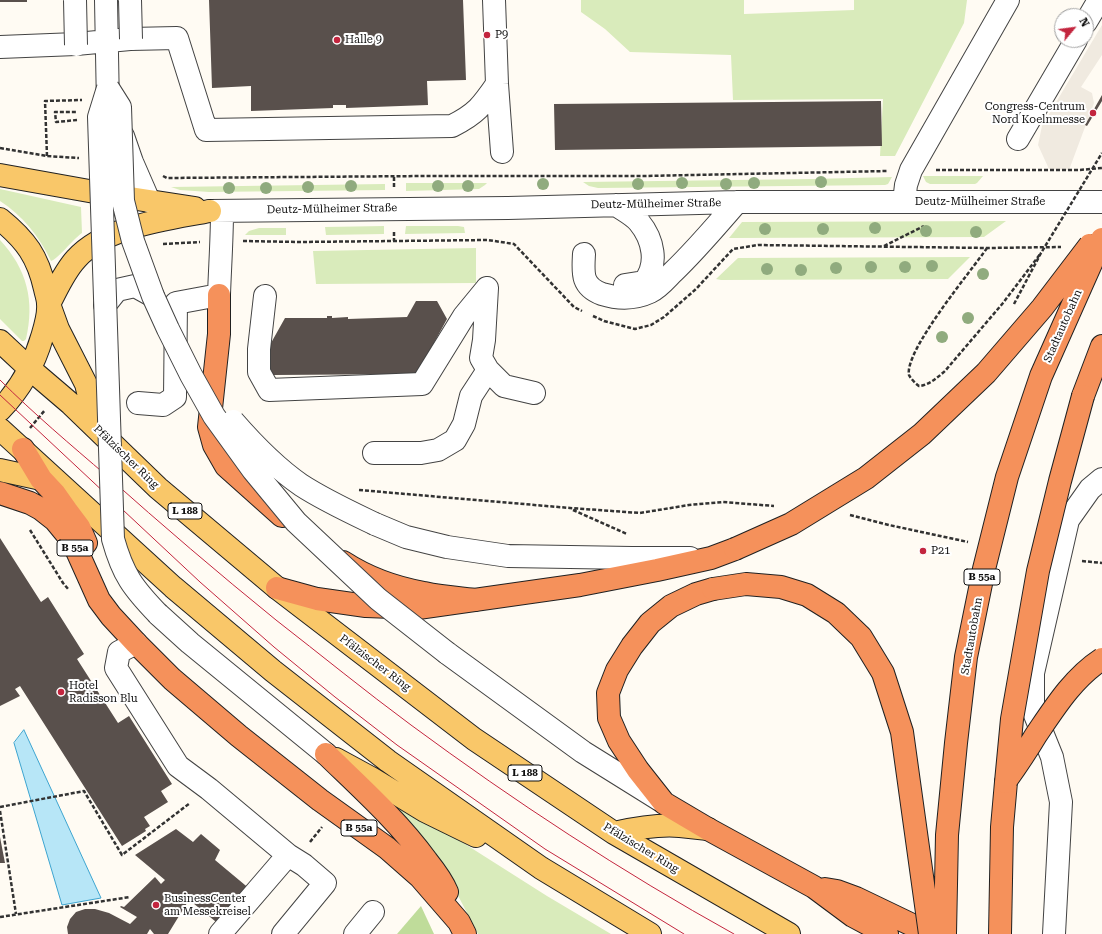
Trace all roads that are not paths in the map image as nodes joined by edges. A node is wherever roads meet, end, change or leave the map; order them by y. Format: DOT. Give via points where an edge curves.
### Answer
graph roads {
  1 [pos="75,0"];
  2 [pos="106,0"];
  3 [pos="130,0"];
  4 [pos="494,0"];
  5 [pos="1008,0"];
  6 [pos="131,39"];
  7 [pos="107,42"];
  8 [pos="76,45"];
  9 [pos="0,47"];
  10 [pos="1071,48"];
  11 [pos="497,84"];
  12 [pos="108,89"];
  13 [pos="1018,139"];
  14 [pos="502,152"];
  15 [pos="0,174"];
  16 [pos="108,194"];
  17 [pos="149,201"];
  18 [pos="738,202"];
  19 [pos="904,202"];
  20 [pos="1102,202"];
  21 [pos="616,205"];
  22 [pos="216,211"];
  23 [pos="0,219"];
  24 [pos="1102,229"];
  25 [pos="1102,239"];
  26 [pos="219,295"];
  27 [pos="153,296"];
  28 [pos="265,296"];
  29 [pos="48,304"];
  30 [pos="105,305"];
  31 [pos="168,329"];
  32 [pos="0,341"];
  33 [pos="1102,346"];
  34 [pos="30,369"];
  35 [pos="488,370"];
  36 [pos="534,393"];
  37 [pos="138,403"];
  38 [pos="0,410"];
  39 [pos="0,429"];
  40 [pos="97,429"];
  41 [pos="23,450"];
  42 [pos="374,453"];
  43 [pos="0,470"];
  44 [pos="1102,479"];
  45 [pos="50,481"];
  46 [pos="0,493"];
  47 [pos="711,558"];
  48 [pos="277,588"];
  49 [pos="477,600"];
  50 [pos="131,636"];
  51 [pos="1102,659"];
  52 [pos="326,754"];
  53 [pos="1006,782"];
  54 [pos="664,803"];
  55 [pos="708,829"];
  56 [pos="614,833"];
  57 [pos="288,863"];
  58 [pos="541,868"];
  59 [pos="814,887"];
  60 [pos="373,912"];
  61 [pos="462,928"];
  62 [pos="220,934"];
  63 [pos="235,934"];
  64 [pos="283,934"];
  65 [pos="355,934"];
  66 [pos="650,934"];
  67 [pos="789,934"];
  68 [pos="887,934"];
  69 [pos="930,934"];
  70 [pos="945,934"];
  71 [pos="1000,934"];
  72 [pos="1054,934"];
  1 -- 8 [label="street, bridge"];
  2 -- 7 [label="street"];
  3 -- 6 [label="street, bridge"];
  4 -- 11 [label="street"];
  5 -- 19 [label="street" via="911,170"];
  6 -- 7 [label="street"];
  6 -- 11 [label="street" via="177,38 206,130 452,126 468,118 481,106"];
  7 -- 8 [label="street"];
  7 -- 12 [label="street"];
  8 -- 9 [label="street"];
  10 -- 13 [label="street"];
  11 -- 14 [label="street"];
  12 -- 16 [label="street"];
  12 -- 17 [label="street" via="132,162"];
  12 -- 27 [label="street, bridge" via="120,107 123,201 133,241"];
  12 -- 30 [label="street, bridge" via="99,117"];
  15 -- 16 [label="main road"];
  16 -- 17 [label="main road"];
  17 -- 22 [label="main road"];
  18 -- 19 [label="street, Deutz-Mülheimer Straße"];
  18 -- 21 [label="street, Deutz-Mülheimer Straße"];
  18 -- 21 [label="street" via="659,286 651,292 622,298 598,292 589,286 582,274 584,254 596,275 610,283 621,285 644,282 649,276 653,265 653,252 648,238 638,222"];
  19 -- 20 [label="street, Deutz-Mülheimer Straße"];
  21 -- 22 [label="street, Deutz-Mülheimer Straße"];
  22 -- 26 [label="street" via="231,241 220,253"];
  22 -- 29 [label="main road" via="145,224 96,243 76,259"];
  23 -- 29 [label="main road" via="24,242 34,256 41,272"];
  24 -- 47 [label="highway, bridge" via="1042,308 986,373 922,434 866,478 791,524"];
  25 -- 70 [label="highway, Stadtautobahn / B 55a, bridge" via="1041,376 1007,477 984,569 966,658 956,743 947,835"];
  26 -- 37 [label="street" via="176,303 175,397 163,405"];
  26 -- 49 [label="highway" via="219,334 209,427 214,445 226,466 317,546 354,570 387,583 424,593"];
  27 -- 30 [label="street" via="135,286 117,290"];
  27 -- 31 [label="street, bridge"];
  28 -- 35 [label="street" via="259,372 269,390 422,384 464,316 487,288 481,358"];
  29 -- 34 [label="main road" via="46,324"];
  29 -- 40 [label="main road" via="86,384"];
  30 -- 52 [label="street, bridge" via="113,539 122,568 138,593 158,614"];
  31 -- 47 [label="street, bridge" via="227,414 267,457 301,485 375,524 406,537 440,546 508,556"];
  31 -- 54 [label="street, bridge" via="214,416 253,470 296,522 378,599 448,653 583,752"];
  32 -- 34 [label="main road, Pfälzischer Ring / L 188"];
  33 -- 53 [label="highway, bridge" via="1083,396 1038,571 1012,719"];
  34 -- 38 [label="main road"];
  34 -- 40 [label="main road, Pfälzischer Ring / L 188"];
  35 -- 36 [label="street" via="504,386"];
  35 -- 42 [label="street" via="471,396 464,424 455,440 438,450 421,453"];
  39 -- 41 [label="main road"];
  40 -- 48 [label="main road, Pfälzischer Ring / L 188" via="158,488"];
  41 -- 45 [label="highway, B 55a"];
  43 -- 45 [label="main road"];
  44 -- 72 [label="street" via="1090,488 1068,520 1033,673 1033,710 1052,757 1061,802"];
  45 -- 50 [label="highway, B 55a" via="55,494 78,528 96,562"];
  45 -- 58 [label="main road" via="273,671 388,762"];
  46 -- 50 [label="highway, B 55a" via="30,503 54,520 77,551 99,600"];
  47 -- 49 [label="highway" via="580,585"];
  48 -- 49 [label="highway" via="317,599 366,606 418,608"];
  48 -- 56 [label="main road, Pfälzischer Ring / L 188" via="474,739"];
  50 -- 57 [label="street" via="120,652 116,668 178,766 209,789"];
  50 -- 61 [label="highway, B 55a" via="172,679 239,736 320,800 387,848 420,877"];
  51 -- 53 [label="highway, bridge" via="1090,666 1074,682"];
  52 -- 58 [label="main road" via="425,811"];
  52 -- 61 [label="highway" via="391,816 419,849 443,882"];
  53 -- 71 [label="highway"];
  54 -- 55 [label="highway"];
  54 -- 69 [label="highway, bridge" via="619,741 609,718 608,693 617,670 632,646 650,623 671,606 713,589 746,584 780,587 807,595 836,612 861,637 882,673 902,732"];
  55 -- 56 [label="main road" via="678,826 638,828"];
  55 -- 59 [label="highway"];
  56 -- 67 [label="main road, Pfälzischer Ring / L 188"];
  57 -- 62 [label="street"];
  57 -- 63 [label="street"];
  57 -- 64 [label="street" via="304,865 325,883"];
  58 -- 66 [label="main road"];
  59 -- 68 [label="highway" via="853,916"];
  59 -- 69 [label="highway" via="856,898"];
  60 -- 65 [label="street"];
}
